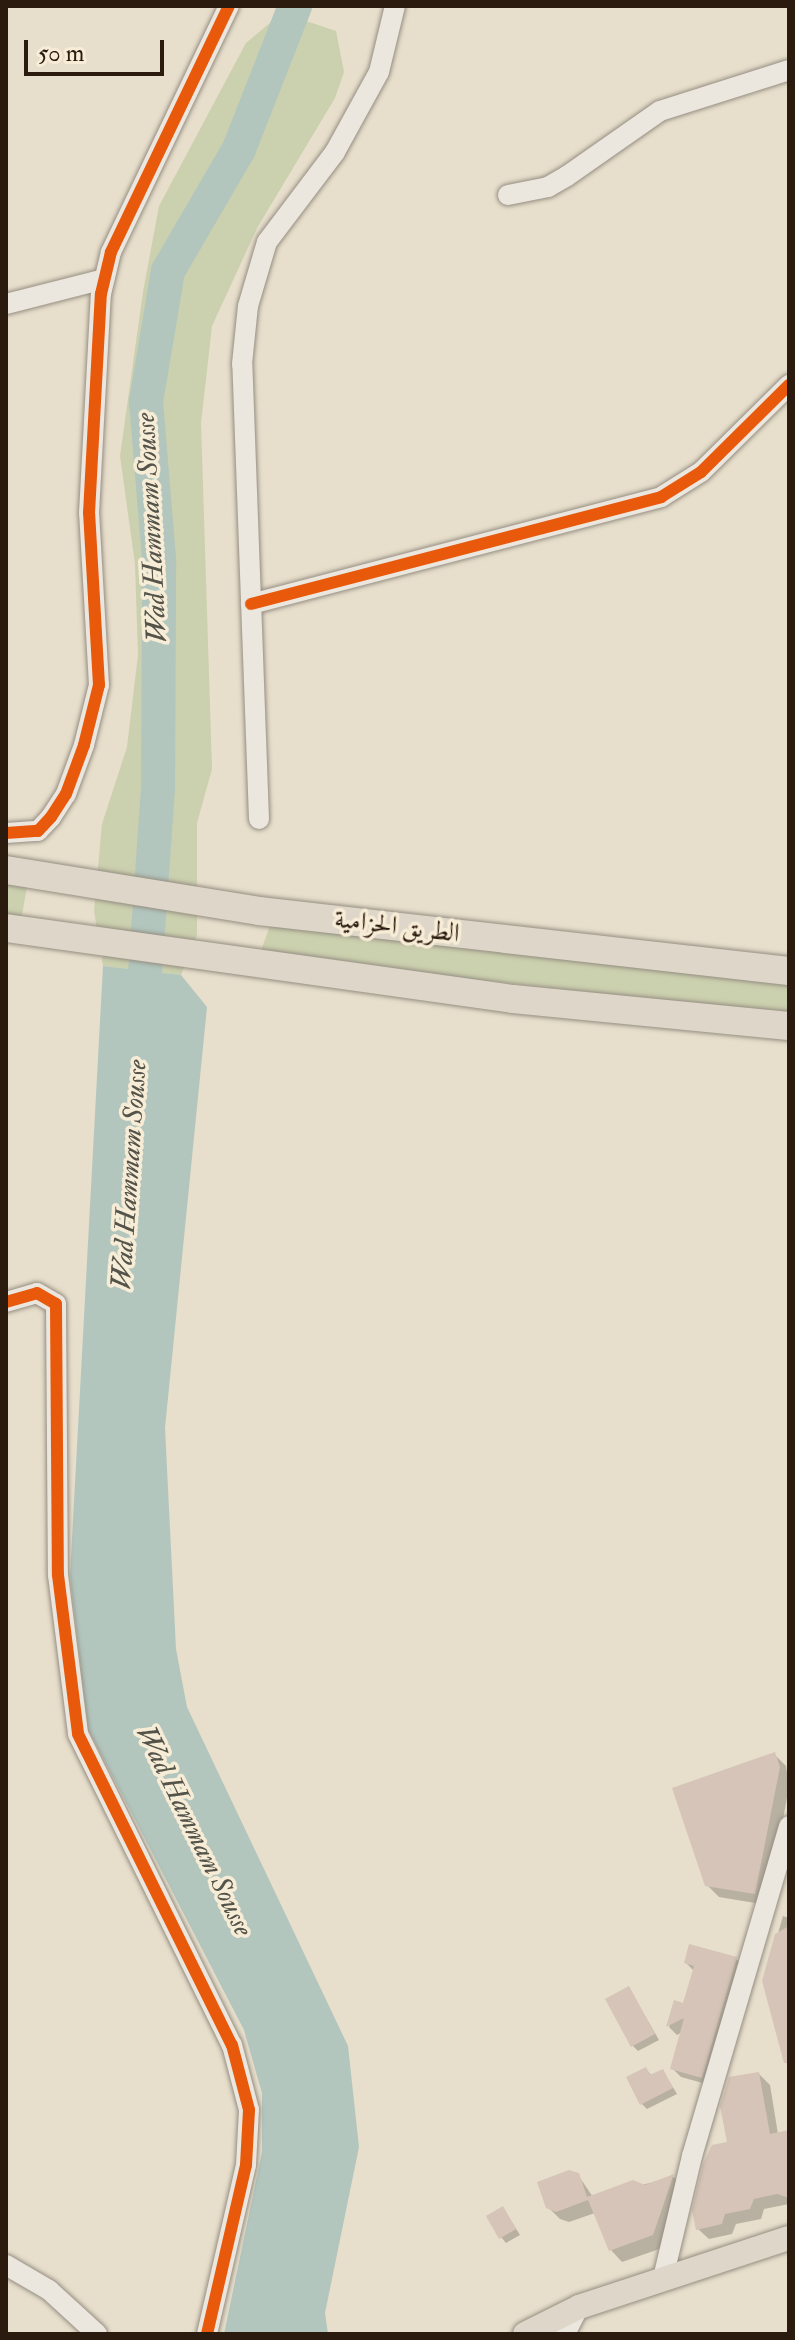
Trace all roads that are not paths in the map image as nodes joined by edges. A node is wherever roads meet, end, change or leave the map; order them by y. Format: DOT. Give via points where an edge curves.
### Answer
graph roads {
  1 [pos="229,6"];
  2 [pos="395,6"];
  3 [pos="789,70"];
  4 [pos="508,195"];
  5 [pos="104,279"];
  6 [pos="6,304"];
  7 [pos="789,385"];
  8 [pos="251,604"];
  9 [pos="259,819"];
  10 [pos="6,833"];
  11 [pos="19,872"];
  12 [pos="15,929"];
  13 [pos="789,971"];
  14 [pos="789,1026"];
  15 [pos="6,1302"];
  16 [pos="789,1826"];
  17 [pos="789,2238"];
  18 [pos="6,2265"];
  19 [pos="663,2278"];
  20 [pos="579,2307"];
  21 [pos="97,2334"];
  22 [pos="207,2334"];
  23 [pos="525,2334"];
  24 [pos="565,2334"];
  1 -- 5 [label="street" via="111,252"];
  2 -- 8 [label="street" via="379,72 335,152 267,242 248,306 242,364"];
  3 -- 4 [label="street" via="660,111 548,187"];
  5 -- 6 [label="street"];
  5 -- 10 [label="street" via="89,513 99,685 66,794 38,831"];
  7 -- 8 [label="street" via="701,472 661,497"];
  8 -- 9 [label="street"];
  11 -- 13 [label="highway, الطريق الحزامية" via="259,911"];
  12 -- 14 [label="highway" via="254,966"];
  15 -- 22 [label="street" via="37,1293 56,1304 58,1575 78,1734 232,2045 249,2110 246,2165"];
  16 -- 19 [label="street" via="692,2156"];
  17 -- 19 [label="main road"];
  18 -- 21 [label="street" via="49,2290"];
  19 -- 20 [label="main road"];
  20 -- 23 [label="main road"];
  20 -- 24 [label="street"];
}
